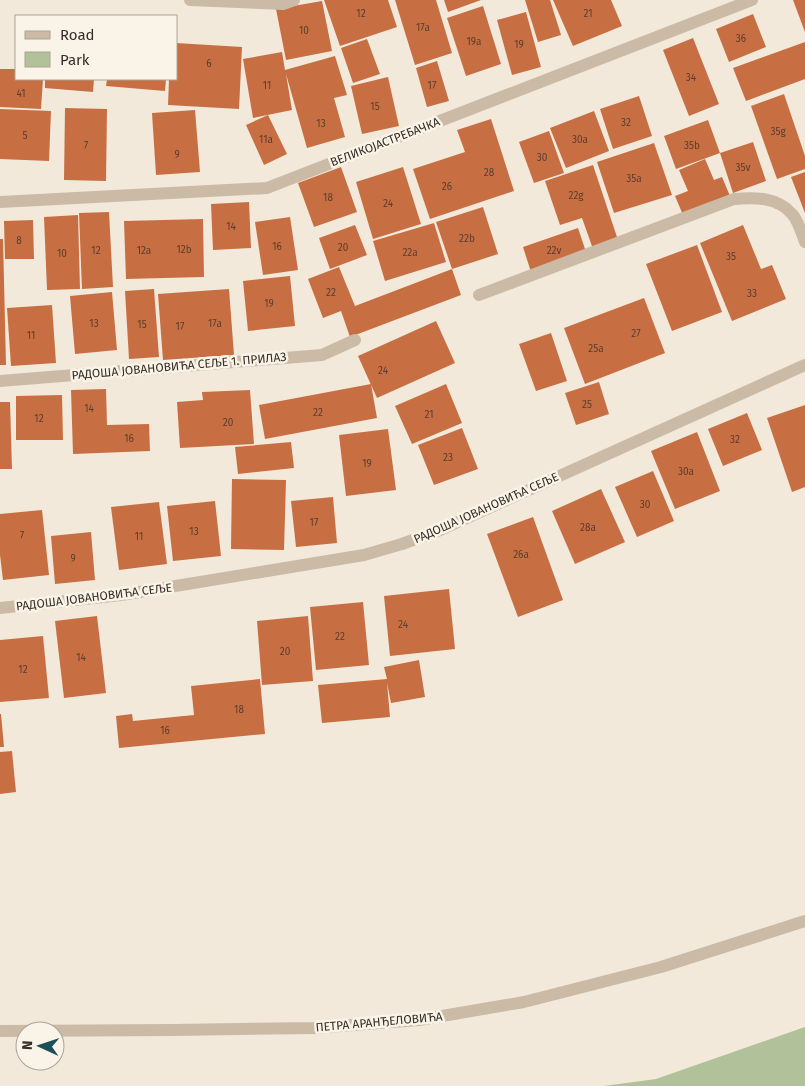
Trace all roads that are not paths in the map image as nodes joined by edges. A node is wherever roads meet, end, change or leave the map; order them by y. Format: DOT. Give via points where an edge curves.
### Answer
graph roads {
  1 [pos="190,0"];
  2 [pos="294,0"];
  3 [pos="752,0"];
  4 [pos="0,202"];
  5 [pos="805,242"];
  6 [pos="479,295"];
  7 [pos="355,340"];
  8 [pos="805,365"];
  9 [pos="0,381"];
  10 [pos="0,608"];
  11 [pos="805,921"];
  12 [pos="0,1031"];
  1 -- 2 [label="street" via="283,4"];
  3 -- 4 [label="street, ВЕЛИКОЈАСТРЕБАЧКА" via="267,188"];
  5 -- 6 [label="street" via="793,214 782,205 766,199 734,199"];
  7 -- 9 [label="street, РАДОША ЈОВАНОВИЋА СЕЉЕ 1. ПРИЛАЗ" via="322,355"];
  8 -- 10 [label="street, РАДОША ЈОВАНОВИЋА СЕЉЕ" via="440,530 402,544 364,555 121,596"];
  11 -- 12 [label="street, ПЕТРА АРАНЂЕЛОВИЋА" via="660,967 524,1002 420,1020 304,1028"];
}
